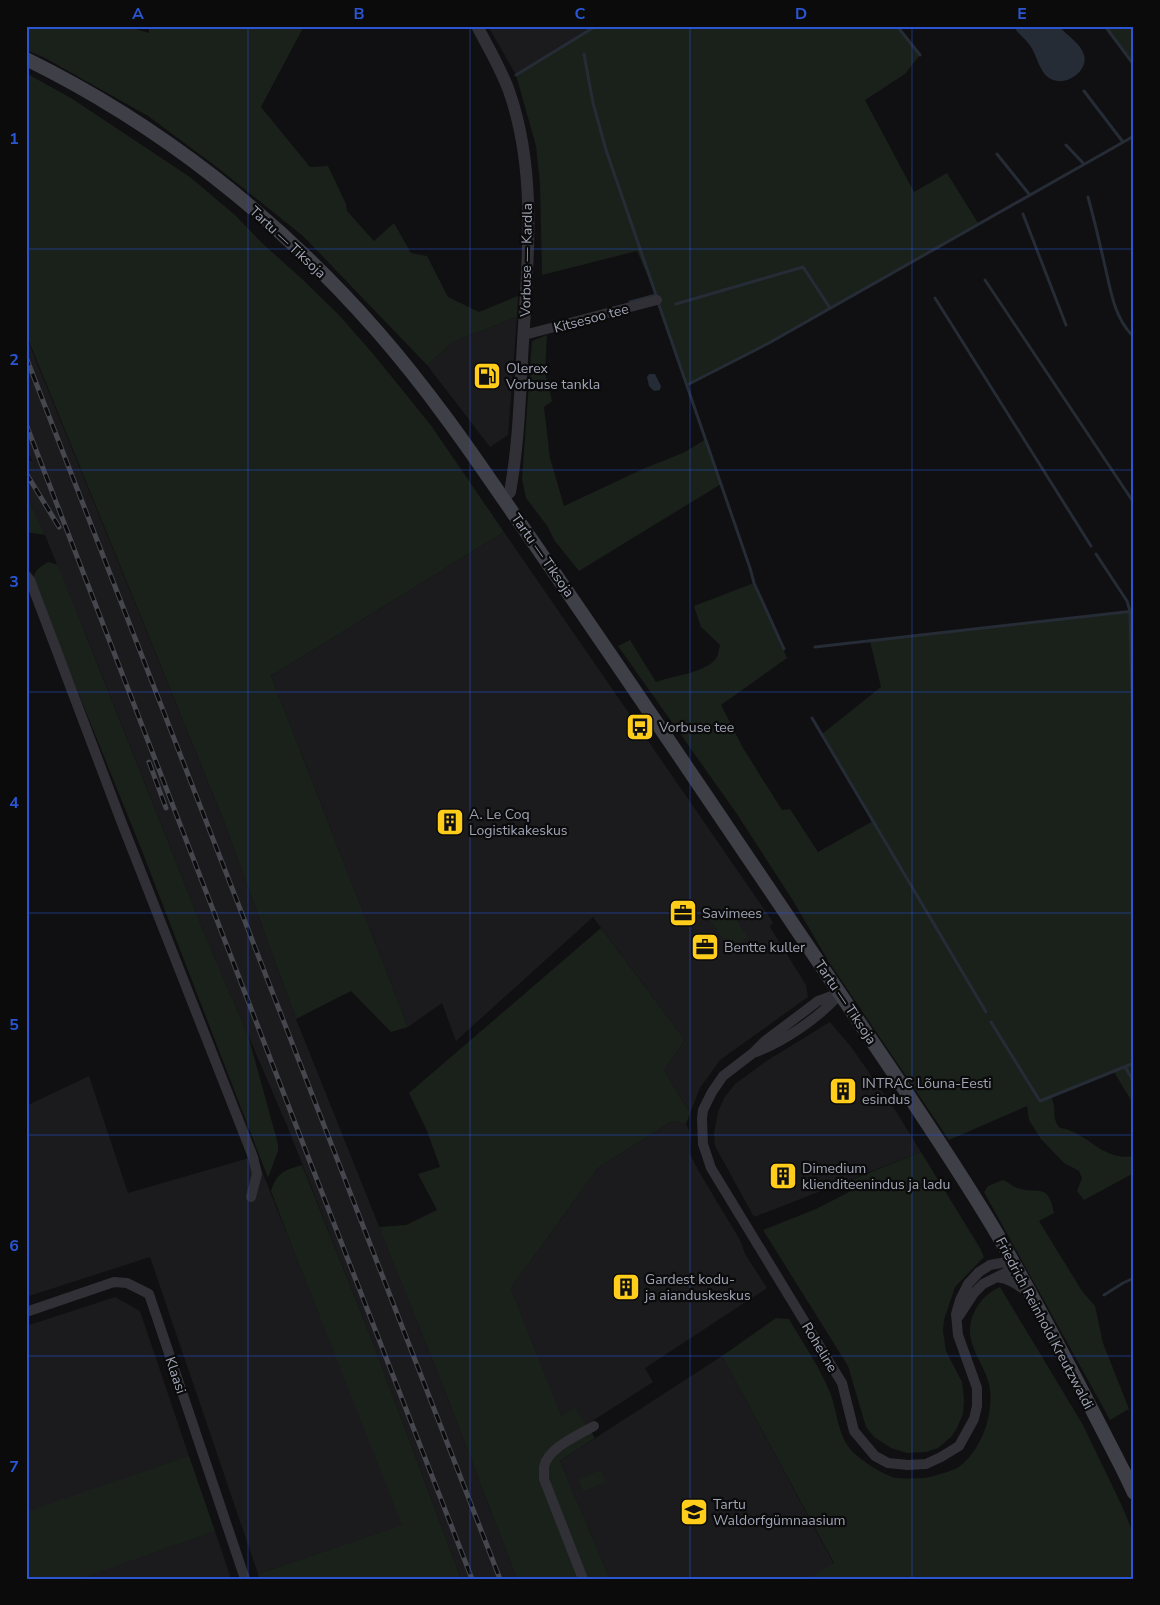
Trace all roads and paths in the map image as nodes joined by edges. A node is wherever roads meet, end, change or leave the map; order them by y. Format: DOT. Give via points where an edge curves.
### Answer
graph roads {
  1 [pos="477,26"];
  2 [pos="26,59"];
  3 [pos="658,300"];
  4 [pos="524,336"];
  5 [pos="503,498"];
  6 [pos="26,575"];
  7 [pos="840,993"];
  8 [pos="949,1157"];
  9 [pos="251,1197"];
  10 [pos="1012,1261"];
  11 [pos="997,1277"];
  12 [pos="1032,1296"];
  13 [pos="26,1312"];
  14 [pos="957,1321"];
  15 [pos="594,1426"];
  16 [pos="1134,1493"];
  17 [pos="244,1579"];
  18 [pos="583,1579"];
  1 -- 4 [label="street, Vorbuse — Kardla" via="508,90 523,150 528,222"];
  2 -- 5 [label="main road, Tartu — Tiksoja" via="116,108 220,181 273,226 377,331 436,404"];
  3 -- 4 [label="street, Kitsesoo tee"];
  4 -- 5 [label="street, Vorbuse — Kardla" via="515,466 510,492"];
  5 -- 7 [label="main road, Tartu — Tiksoja"];
  6 -- 9 [label="street" via="253,1157 257,1174"];
  7 -- 8 [label="main road, Tartu — Tiksoja"];
  7 -- 14 [label="street, Roheline" via="825,1011 768,1048 753,1053 723,1076 704,1110 701,1134 706,1156 842,1383 854,1431 875,1456 888,1462 926,1464 959,1446 974,1419 977,1388 958,1335"];
  8 -- 10 [label="main road, Friedrich Reinhold Kreutzwaldi"];
  10 -- 11 [label="street" via="1007,1272"];
  10 -- 12 [label="main road, Friedrich Reinhold Kreutzwaldi"];
  10 -- 14 [label="street, Roheline" via="990,1264 979,1272 960,1300"];
  11 -- 12 [label="street" via="1007,1278"];
  11 -- 14 [label="street" via="974,1293"];
  12 -- 16 [label="main road, Friedrich Reinhold Kreutzwaldi"];
  13 -- 17 [label="street, Klaasi" via="114,1282 127,1283 149,1294"];
  15 -- 18 [label="street" via="554,1450 544,1467 544,1479"];
}
